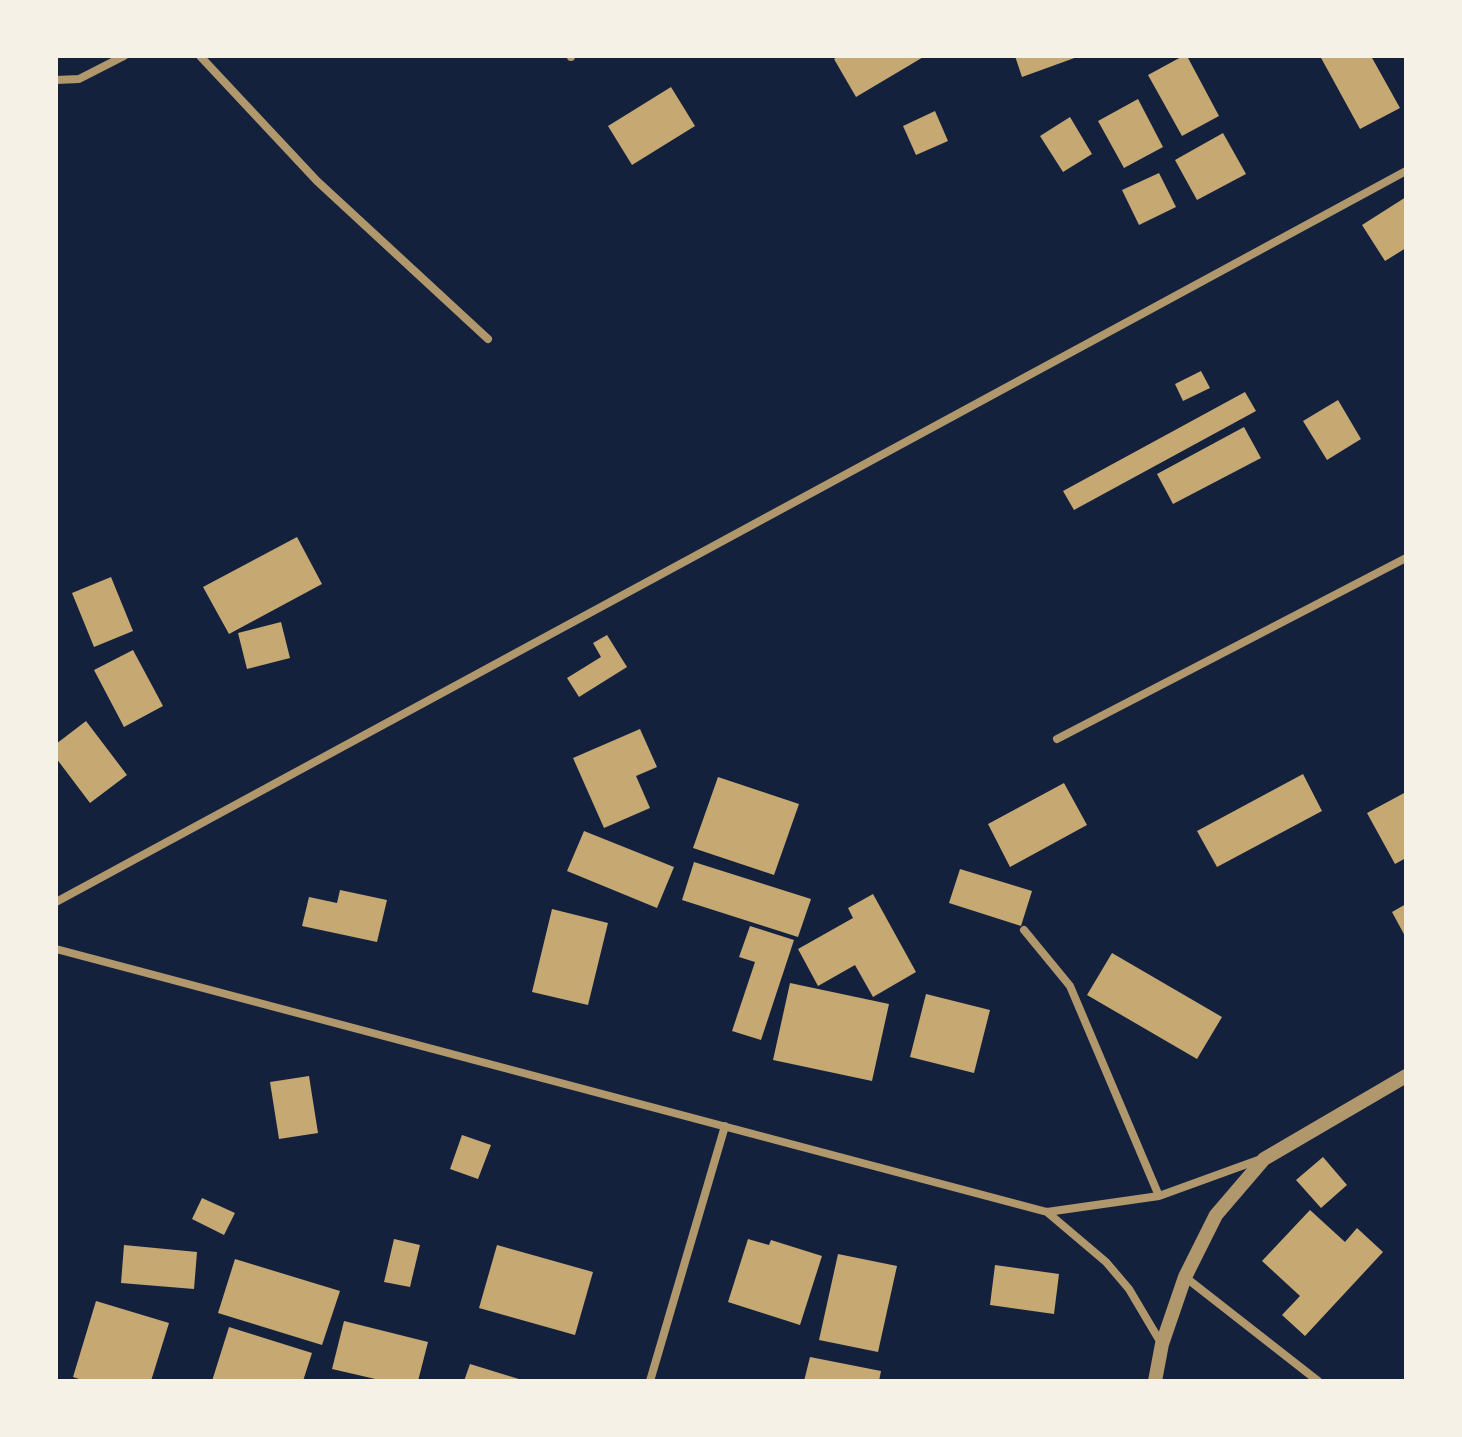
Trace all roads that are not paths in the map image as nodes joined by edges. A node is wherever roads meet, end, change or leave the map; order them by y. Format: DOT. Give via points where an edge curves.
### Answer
graph roads {
  1 [pos="124,56"];
  2 [pos="200,56"];
  3 [pos="56,80"];
  4 [pos="1406,171"];
  5 [pos="488,339"];
  6 [pos="1406,558"];
  7 [pos="1057,739"];
  8 [pos="56,902"];
  9 [pos="1024,930"];
  10 [pos="56,949"];
  11 [pos="1406,1076"];
  12 [pos="725,1126"];
  13 [pos="1264,1159"];
  14 [pos="1159,1196"];
  15 [pos="1047,1212"];
  16 [pos="1185,1277"];
  17 [pos="1162,1344"];
  18 [pos="650,1381"];
  19 [pos="1155,1381"];
  20 [pos="1318,1381"];
  1 -- 3 [label="street" via="79,79"];
  2 -- 5 [label="street" via="317,181"];
  4 -- 8 [label="street"];
  6 -- 7 [label="street"];
  9 -- 14 [label="street" via="1070,986"];
  10 -- 12 [label="street"];
  11 -- 13 [label="street"];
  12 -- 15 [label="street"];
  12 -- 18 [label="street"];
  13 -- 14 [label="street"];
  13 -- 16 [label="street" via="1216,1215"];
  14 -- 15 [label="street"];
  15 -- 17 [label="street" via="1106,1262"];
  16 -- 17 [label="street"];
  16 -- 20 [label="street"];
  17 -- 19 [label="street"];
}
